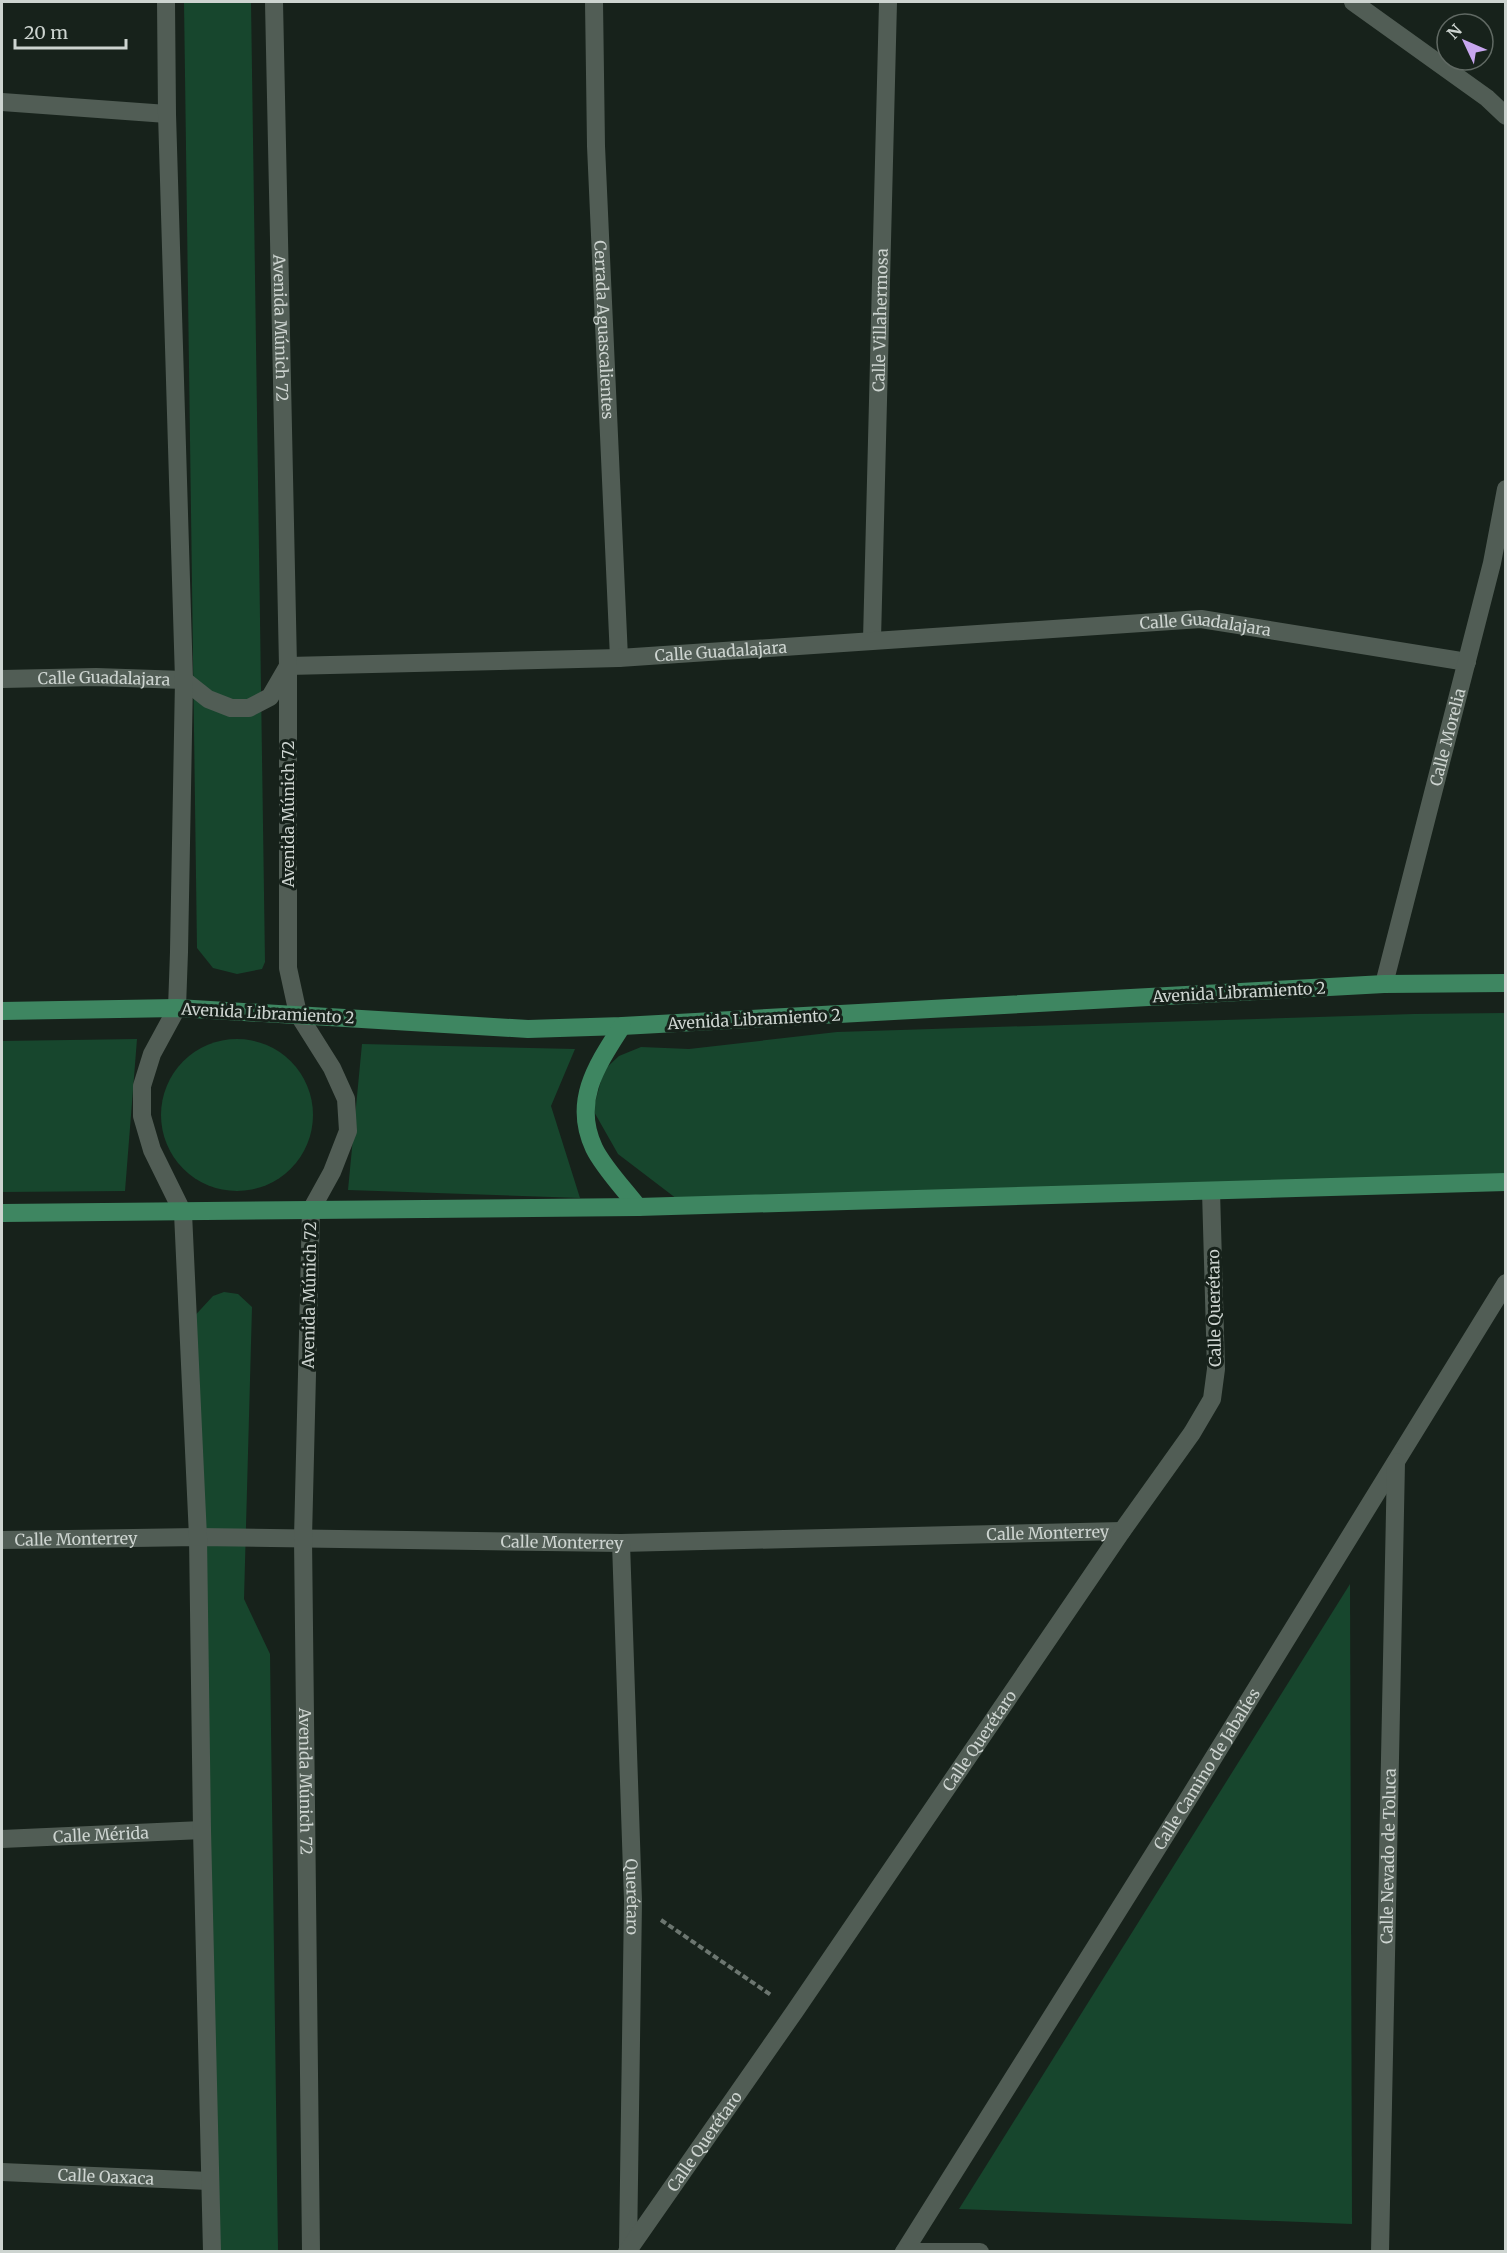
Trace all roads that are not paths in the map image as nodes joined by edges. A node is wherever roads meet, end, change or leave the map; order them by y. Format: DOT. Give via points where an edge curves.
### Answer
graph roads {
  1 [pos="166,2"];
  2 [pos="274,2"];
  3 [pos="594,2"];
  4 [pos="888,2"];
  5 [pos="1353,2"];
  6 [pos="2,102"];
  7 [pos="167,114"];
  8 [pos="1506,116"];
  9 [pos="1506,489"];
  10 [pos="872,640"];
  11 [pos="619,658"];
  12 [pos="1467,662"];
  13 [pos="288,666"];
  14 [pos="2,679"];
  15 [pos="184,680"];
  16 [pos="1506,983"];
  17 [pos="1384,984"];
  18 [pos="177,1008"];
  19 [pos="2,1011"];
  20 [pos="298,1014"];
  21 [pos="622,1026"];
  22 [pos="1506,1182"];
  23 [pos="1211,1191"];
  24 [pos="638,1207"];
  25 [pos="310,1210"];
  26 [pos="2,1213"];
  27 [pos="183,1213"];
  28 [pos="1506,1283"];
  29 [pos="1396,1460"];
  30 [pos="1122,1531"];
  31 [pos="198,1537"];
  32 [pos="303,1538"];
  33 [pos="2,1540"];
  34 [pos="621,1543"];
  35 [pos="202,1830"];
  36 [pos="2,1839"];
  37 [pos="2,2172"];
  38 [pos="209,2181"];
  39 [pos="627,2251"];
  40 [pos="904,2251"];
  41 [pos="212,2252"];
  42 [pos="311,2252"];
  43 [pos="980,2252"];
  44 [pos="1380,2252"];
  1 -- 7 [label="street"];
  2 -- 13 [label="street, Avenida Múnich 72"];
  3 -- 11 [label="street, Cerrada Aguascalientes" via="596,146"];
  4 -- 10 [label="street, Calle Villahermosa"];
  5 -- 8 [label="street" via="1487,98"];
  6 -- 7 [label="street"];
  7 -- 15 [label="street"];
  9 -- 12 [label="street, Calle Morelia"];
  10 -- 11 [label="street, Calle Guadalajara"];
  10 -- 12 [label="street, Calle Guadalajara" via="1201,619"];
  11 -- 13 [label="street, Calle Guadalajara"];
  12 -- 17 [label="street, Calle Morelia"];
  13 -- 15 [label="street, Calle Guadalajara" via="270,697 249,708 231,708 208,699"];
  13 -- 20 [label="street, Avenida Múnich 72" via="288,968"];
  14 -- 15 [label="street, Calle Guadalajara"];
  15 -- 18 [label="street"];
  16 -- 17 [label="main road, Avenida Libramiento 2"];
  17 -- 21 [label="main road, Avenida Libramiento 2"];
  18 -- 19 [label="main road, Avenida Libramiento 2"];
  18 -- 20 [label="main road, Avenida Libramiento 2"];
  18 -- 27 [label="street" via="152,1054 142,1086 142,1116 152,1150"];
  20 -- 21 [label="main road, Avenida Libramiento 2" via="528,1029"];
  20 -- 25 [label="street, Avenida Múnich 72" via="332,1068 346,1099 348,1131 332,1172"];
  21 -- 24 [label="main road" via="600,1059 588,1088 584,1120 595,1150"];
  22 -- 23 [label="main road"];
  23 -- 24 [label="main road"];
  23 -- 30 [label="street, Calle Querétaro" via="1216,1369 1212,1399"];
  24 -- 25 [label="main road"];
  25 -- 27 [label="main road"];
  25 -- 32 [label="street, Avenida Múnich 72"];
  26 -- 27 [label="main road"];
  27 -- 31 [label="street"];
  28 -- 29 [label="street, Calle Camino de Jabalíes"];
  29 -- 40 [label="street, Calle Camino de Jabalíes"];
  29 -- 44 [label="street, Calle Nevado de Toluca"];
  30 -- 34 [label="street, Calle Monterrey"];
  30 -- 39 [label="street, Calle Querétaro"];
  31 -- 32 [label="street, Calle Monterrey"];
  31 -- 33 [label="street, Calle Monterrey"];
  31 -- 35 [label="street"];
  32 -- 34 [label="street, Calle Monterrey"];
  32 -- 42 [label="street, Avenida Múnich 72"];
  34 -- 39 [label="street, Querétaro" via="633,1901"];
  35 -- 36 [label="street, Calle Mérida"];
  35 -- 38 [label="street"];
  37 -- 38 [label="street, Calle Oaxaca"];
  38 -- 41 [label="street"];
  40 -- 43 [label="street"];
}
